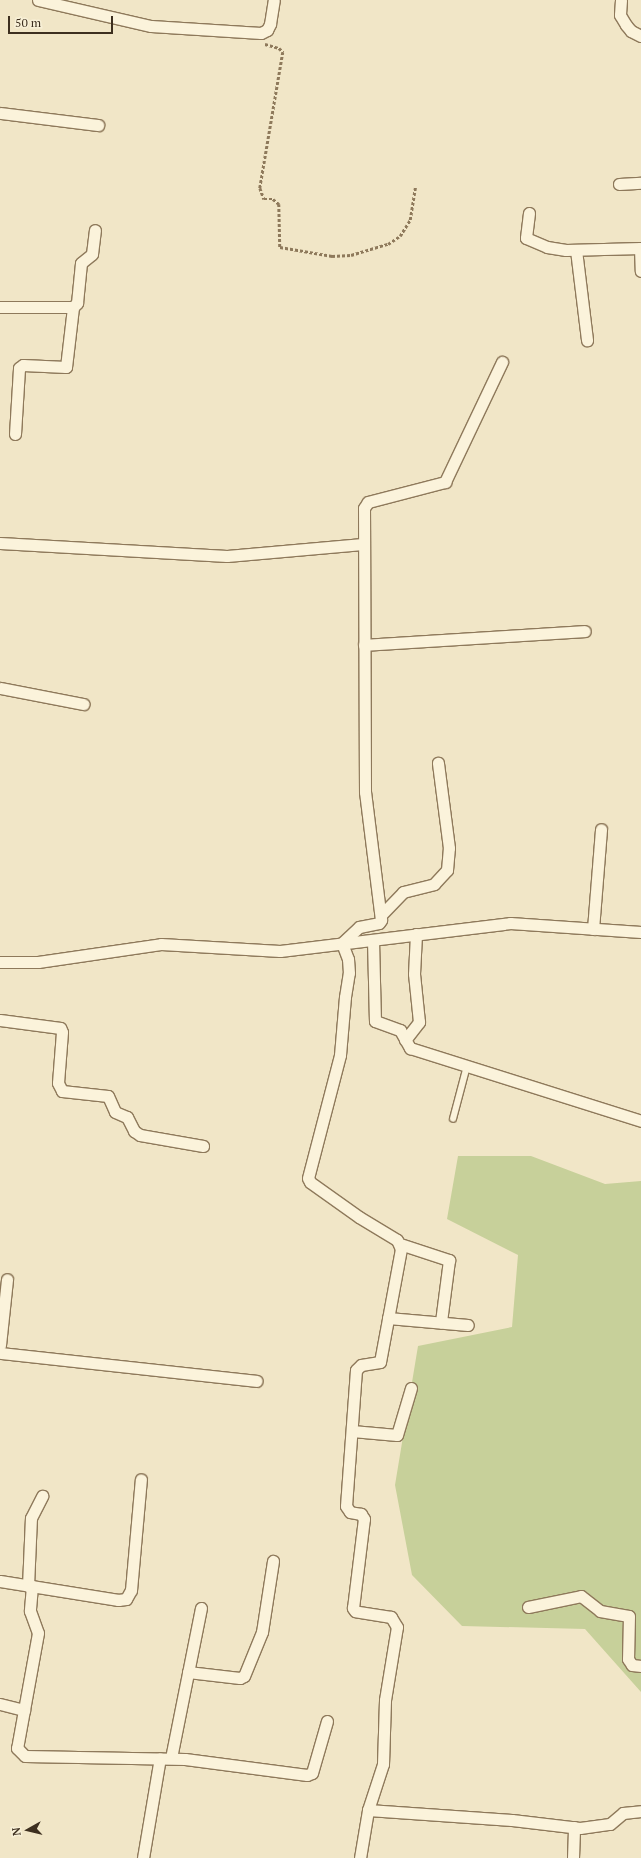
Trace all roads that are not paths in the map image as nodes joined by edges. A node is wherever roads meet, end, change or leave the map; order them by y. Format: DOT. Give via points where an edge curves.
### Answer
graph roads {
  1 [pos="38,0"];
  2 [pos="274,0"];
  3 [pos="621,0"];
  4 [pos="641,36"];
  5 [pos="0,113"];
  6 [pos="98,124"];
  7 [pos="641,183"];
  8 [pos="619,184"];
  9 [pos="528,213"];
  10 [pos="95,230"];
  11 [pos="640,248"];
  12 [pos="576,250"];
  13 [pos="641,270"];
  14 [pos="0,307"];
  15 [pos="73,307"];
  16 [pos="587,340"];
  17 [pos="502,362"];
  18 [pos="15,434"];
  19 [pos="0,543"];
  20 [pos="362,544"];
  21 [pos="585,631"];
  22 [pos="364,645"];
  23 [pos="0,688"];
  24 [pos="83,704"];
  25 [pos="438,763"];
  26 [pos="601,829"];
  27 [pos="381,915"];
  28 [pos="593,929"];
  29 [pos="641,932"];
  30 [pos="416,934"];
  31 [pos="373,940"];
  32 [pos="342,943"];
  33 [pos="0,962"];
  34 [pos="0,1020"];
  35 [pos="406,1040"];
  36 [pos="466,1066"];
  37 [pos="453,1119"];
  38 [pos="641,1121"];
  39 [pos="203,1146"];
  40 [pos="400,1244"];
  41 [pos="7,1279"];
  42 [pos="388,1318"];
  43 [pos="441,1322"];
  44 [pos="468,1324"];
  45 [pos="0,1345"];
  46 [pos="0,1353"];
  47 [pos="256,1381"];
  48 [pos="411,1388"];
  49 [pos="352,1431"];
  50 [pos="141,1479"];
  51 [pos="42,1496"];
  52 [pos="274,1561"];
  53 [pos="0,1581"];
  54 [pos="30,1586"];
  55 [pos="528,1607"];
  56 [pos="200,1608"];
  57 [pos="641,1666"];
  58 [pos="188,1672"];
  59 [pos="0,1704"];
  60 [pos="24,1710"];
  61 [pos="327,1721"];
  62 [pos="160,1758"];
  63 [pos="171,1758"];
  64 [pos="368,1810"];
  65 [pos="641,1811"];
  66 [pos="574,1827"];
  67 [pos="143,1858"];
  68 [pos="360,1858"];
  69 [pos="574,1858"];
  1 -- 2 [label="street" via="151,26 261,33 267,30 270,24"];
  3 -- 4 [label="street" via="620,15 631,31"];
  5 -- 6 [label="street"];
  7 -- 8 [label="street"];
  9 -- 12 [label="street" via="526,233 529,241 552,248"];
  10 -- 15 [label="street" via="92,254 81,263 77,303"];
  11 -- 12 [label="street"];
  11 -- 13 [label="street"];
  12 -- 16 [label="street"];
  14 -- 15 [label="street"];
  15 -- 18 [label="street" via="66,367 23,365 18,368"];
  17 -- 20 [label="street" via="450,476 445,482 365,504"];
  19 -- 20 [label="street" via="227,556"];
  20 -- 22 [label="street"];
  21 -- 22 [label="street"];
  22 -- 27 [label="street" via="365,792"];
  23 -- 24 [label="street"];
  25 -- 27 [label="street" via="449,848 447,870 434,884 403,892"];
  26 -- 28 [label="street"];
  27 -- 32 [label="street" via="379,924 359,927"];
  28 -- 29 [label="street"];
  28 -- 30 [label="street" via="510,923"];
  30 -- 31 [label="street"];
  30 -- 35 [label="street" via="414,974 419,1022"];
  31 -- 32 [label="street"];
  31 -- 35 [label="street" via="375,1021 397,1028"];
  32 -- 33 [label="street" via="280,951 161,944 38,962"];
  32 -- 40 [label="street" via="348,959 349,973 344,996 340,1055 308,1178 310,1182"];
  34 -- 39 [label="street" via="60,1028 62,1032 58,1083 62,1091 108,1096 115,1112 127,1117 134,1131 140,1135"];
  35 -- 36 [label="street" via="414,1049"];
  36 -- 37 [label="lane"];
  36 -- 38 [label="street"];
  40 -- 42 [label="street"];
  40 -- 43 [label="street" via="449,1260"];
  41 -- 45 [label="street"];
  42 -- 43 [label="street"];
  42 -- 49 [label="street" via="380,1362 361,1365 356,1370"];
  43 -- 44 [label="street"];
  46 -- 47 [label="street"];
  48 -- 49 [label="street" via="397,1435"];
  49 -- 64 [label="street" via="346,1506 350,1512 361,1514 364,1518 353,1608 355,1611 391,1618 397,1627 385,1700 383,1764"];
  50 -- 54 [label="street" via="129,1596 118,1600"];
  51 -- 54 [label="street" via="31,1518"];
  52 -- 58 [label="street" via="262,1632 246,1673 240,1678"];
  53 -- 54 [label="street"];
  54 -- 60 [label="street" via="30,1611 38,1633"];
  55 -- 57 [label="street" via="581,1596 600,1611 629,1616 628,1659 632,1665"];
  56 -- 58 [label="street"];
  58 -- 63 [label="street"];
  59 -- 60 [label="street"];
  60 -- 62 [label="street" via="17,1748 25,1756"];
  61 -- 63 [label="street" via="310,1775"];
  62 -- 63 [label="street"];
  62 -- 67 [label="street"];
  64 -- 66 [label="street"];
  64 -- 68 [label="street"];
  65 -- 66 [label="street" via="624,1813 610,1824"];
  66 -- 69 [label="street"];
}
